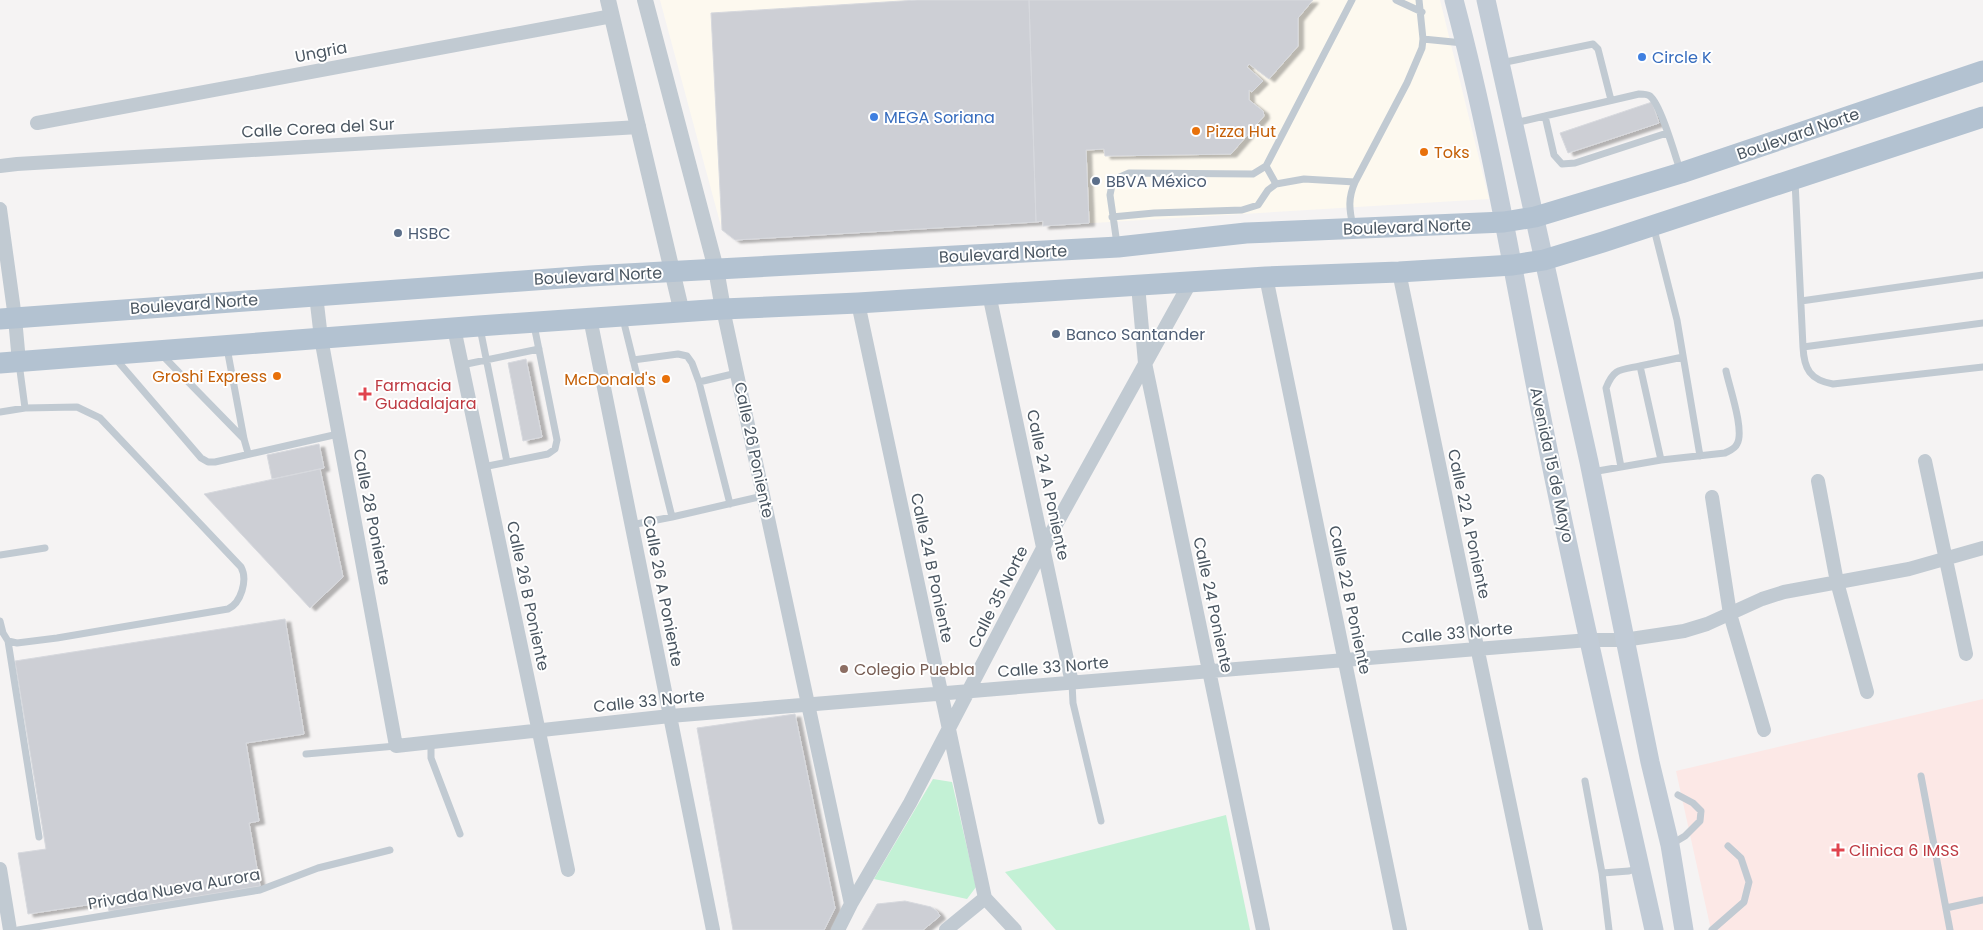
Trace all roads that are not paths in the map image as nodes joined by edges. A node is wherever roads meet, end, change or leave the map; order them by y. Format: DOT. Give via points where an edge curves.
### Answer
graph roads {
  1 [pos="645,0"];
  2 [pos="1352,0"];
  3 [pos="1396,0"];
  4 [pos="1419,0"];
  5 [pos="1454,0"];
  6 [pos="1486,0"];
  7 [pos="610,8"];
  8 [pos="1422,12"];
  9 [pos="1424,39"];
  10 [pos="1466,43"];
  11 [pos="1501,63"];
  12 [pos="1983,71"];
  13 [pos="1611,100"];
  14 [pos="1545,116"];
  15 [pos="1983,117"];
  16 [pos="37,123"];
  17 [pos="1514,123"];
  18 [pos="639,127"];
  19 [pos="1667,133"];
  20 [pos="0,166"];
  21 [pos="1266,166"];
  22 [pos="1681,173"];
  23 [pos="1795,178"];
  24 [pos="1355,182"];
  25 [pos="1276,184"];
  26 [pos="0,209"];
  27 [pos="1534,216"];
  28 [pos="1112,217"];
  29 [pos="1504,222"];
  30 [pos="1653,225"];
  31 [pos="1354,229"];
  32 [pos="1118,248"];
  33 [pos="1544,260"];
  34 [pos="1513,265"];
  35 [pos="716,269"];
  36 [pos="672,272"];
  37 [pos="1398,272"];
  38 [pos="1983,275"];
  39 [pos="1266,277"];
  40 [pos="1190,281"];
  41 [pos="1138,285"];
  42 [pos="989,294"];
  43 [pos="316,295"];
  44 [pos="1801,301"];
  45 [pos="858,303"];
  46 [pos="723,309"];
  47 [pos="682,313"];
  48 [pos="622,316"];
  49 [pos="8,318"];
  50 [pos="590,318"];
  51 [pos="534,322"];
  52 [pos="1983,323"];
  53 [pos="479,326"];
  54 [pos="454,328"];
  55 [pos="320,338"];
  56 [pos="227,345"];
  57 [pos="1803,347"];
  58 [pos="539,349"];
  59 [pos="157,351"];
  60 [pos="112,354"];
  61 [pos="1683,357"];
  62 [pos="486,360"];
  63 [pos="633,360"];
  64 [pos="10,362"];
  65 [pos="1145,362"];
  66 [pos="462,364"];
  67 [pos="1640,366"];
  68 [pos="1983,367"];
  69 [pos="1726,371"];
  70 [pos="737,373"];
  71 [pos="699,382"];
  72 [pos="25,408"];
  73 [pos="0,412"];
  74 [pos="338,434"];
  75 [pos="244,439"];
  76 [pos="248,454"];
  77 [pos="1700,456"];
  78 [pos="1661,460"];
  79 [pos="1925,461"];
  80 [pos="507,462"];
  81 [pos="483,467"];
  82 [pos="1621,467"];
  83 [pos="1591,473"];
  84 [pos="1818,481"];
  85 [pos="763,496"];
  86 [pos="1712,497"];
  87 [pos="730,504"];
  88 [pos="672,517"];
  89 [pos="632,525"];
  90 [pos="45,548"];
  91 [pos="1043,548"];
  92 [pos="1983,548"];
  93 [pos="0,555"];
  94 [pos="1945,559"];
  95 [pos="1837,582"];
  96 [pos="1730,614"];
  97 [pos="0,621"];
  98 [pos="1589,640"];
  99 [pos="1624,640"];
  100 [pos="8,641"];
  101 [pos="1477,648"];
  102 [pos="1966,654"];
  103 [pos="1345,660"];
  104 [pos="1209,672"];
  105 [pos="1072,683"];
  106 [pos="970,692"];
  107 [pos="1867,692"];
  108 [pos="941,694"];
  109 [pos="808,705"];
  110 [pos="670,716"];
  111 [pos="949,729"];
  112 [pos="538,730"];
  113 [pos="1764,730"];
  114 [pos="431,742"];
  115 [pos="396,746"];
  116 [pos="306,754"];
  117 [pos="1921,776"];
  118 [pos="1585,781"];
  119 [pos="1678,796"];
  120 [pos="1101,821"];
  121 [pos="460,834"];
  122 [pos="39,837"];
  123 [pos="1670,844"];
  124 [pos="1728,846"];
  125 [pos="390,850"];
  126 [pos="1640,868"];
  127 [pos="0,869"];
  128 [pos="568,870"];
  129 [pos="1602,873"];
  130 [pos="985,898"];
  131 [pos="1983,900"];
  132 [pos="851,904"];
  133 [pos="1946,908"];
  134 [pos="10,930"];
  135 [pos="18,930"];
  136 [pos="713,930"];
  137 [pos="838,930"];
  138 [pos="946,930"];
  139 [pos="1015,930"];
  140 [pos="1263,930"];
  141 [pos="1400,930"];
  142 [pos="1536,930"];
  143 [pos="1609,930"];
  144 [pos="1654,930"];
  145 [pos="1684,930"];
  146 [pos="1712,930"];
  147 [pos="1950,930"];
  1 -- 35 [label="street, Calle 26 Poniente"];
  2 -- 21 [label="lane"];
  3 -- 8 [label="lane"];
  4 -- 8 [label="lane"];
  5 -- 10 [label="main road, Avenida 15 de Mayo"];
  6 -- 11 [label="main road"];
  7 -- 16 [label="street, Ungria"];
  7 -- 18 [label="street"];
  8 -- 9 [label="lane"];
  9 -- 10 [label="lane"];
  9 -- 24 [label="lane" via="1407,84"];
  10 -- 29 [label="main road, Avenida 15 de Mayo"];
  11 -- 13 [label="lane" via="1593,44 1598,49"];
  11 -- 17 [label="main road"];
  12 -- 22 [label="main road, Boulevard Norte"];
  13 -- 14 [label="lane"];
  13 -- 19 [label="lane" via="1648,95 1660,111"];
  14 -- 17 [label="lane"];
  14 -- 19 [label="lane" via="1554,156 1562,164 1575,163"];
  15 -- 23 [label="main road"];
  17 -- 27 [label="main road"];
  18 -- 20 [label="street, Calle Corea del Sur"];
  18 -- 36 [label="street"];
  19 -- 22 [label="lane"];
  21 -- 25 [label="lane"];
  21 -- 28 [label="lane" via="1253,174 1129,173 1113,180 1110,187"];
  22 -- 27 [label="main road, Boulevard Norte"];
  23 -- 30 [label="main road"];
  23 -- 44 [label="lane"];
  24 -- 25 [label="lane" via="1304,179"];
  24 -- 31 [label="lane" via="1349,203"];
  25 -- 28 [label="lane" via="1252,208"];
  26 -- 49 [label="street"];
  27 -- 29 [label="main road, Boulevard Norte"];
  27 -- 33 [label="main road"];
  28 -- 32 [label="lane"];
  29 -- 31 [label="main road, Boulevard Norte"];
  29 -- 34 [label="main road, Avenida 15 de Mayo"];
  30 -- 33 [label="main road"];
  30 -- 61 [label="lane"];
  31 -- 32 [label="main road, Boulevard Norte" via="1246,234"];
  32 -- 35 [label="main road, Boulevard Norte"];
  33 -- 34 [label="main road"];
  33 -- 83 [label="main road"];
  34 -- 37 [label="main road"];
  34 -- 98 [label="main road, Avenida 15 de Mayo" via="1548,453"];
  35 -- 36 [label="main road, Boulevard Norte"];
  35 -- 46 [label="street, Calle 26 Poniente"];
  36 -- 43 [label="main road, Boulevard Norte"];
  36 -- 47 [label="street"];
  37 -- 39 [label="main road"];
  37 -- 101 [label="street, Calle 22 A Poniente"];
  38 -- 44 [label="lane"];
  39 -- 40 [label="main road"];
  39 -- 103 [label="street, Calle 22 B Poniente"];
  40 -- 41 [label="main road"];
  40 -- 65 [label="street, Calle 35 Norte"];
  41 -- 42 [label="main road"];
  41 -- 65 [label="street, Calle 24 Poniente"];
  42 -- 45 [label="main road"];
  42 -- 91 [label="street, Calle 24 A Poniente"];
  43 -- 49 [label="main road, Boulevard Norte"];
  43 -- 55 [label="street, Calle 28 Poniente"];
  44 -- 57 [label="lane"];
  45 -- 46 [label="main road"];
  45 -- 108 [label="street, Calle 24 B Poniente"];
  46 -- 47 [label="main road"];
  46 -- 70 [label="street, Calle 26 Poniente"];
  47 -- 48 [label="main road"];
  48 -- 50 [label="main road"];
  48 -- 63 [label="lane"];
  49 -- 64 [label="street"];
  50 -- 51 [label="main road"];
  50 -- 89 [label="street, Calle 26 A Poniente"];
  51 -- 53 [label="main road"];
  51 -- 58 [label="lane"];
  52 -- 57 [label="lane"];
  53 -- 54 [label="main road"];
  53 -- 62 [label="lane"];
  54 -- 55 [label="main road"];
  54 -- 66 [label="street, Calle 26 B Poniente"];
  55 -- 56 [label="main road"];
  55 -- 74 [label="street, Calle 28 Poniente"];
  56 -- 59 [label="main road"];
  56 -- 75 [label="lane"];
  57 -- 68 [label="lane" via="1807,368 1822,382 1833,384"];
  58 -- 62 [label="lane"];
  58 -- 80 [label="lane" via="557,440 555,449 548,454"];
  59 -- 60 [label="main road"];
  59 -- 75 [label="lane"];
  60 -- 64 [label="main road"];
  60 -- 76 [label="lane" via="201,458 215,462"];
  61 -- 67 [label="lane"];
  61 -- 77 [label="lane"];
  62 -- 66 [label="lane"];
  62 -- 80 [label="lane"];
  63 -- 71 [label="lane" via="678,354 687,356"];
  63 -- 88 [label="lane"];
  64 -- 72 [label="lane"];
  65 -- 91 [label="street, Calle 35 Norte"];
  65 -- 104 [label="street, Calle 24 Poniente"];
  66 -- 81 [label="street, Calle 26 B Poniente"];
  67 -- 78 [label="lane"];
  67 -- 82 [label="lane" via="1620,370 1611,376 1606,388"];
  69 -- 77 [label="lane" via="1740,436 1738,444 1725,453"];
  70 -- 71 [label="lane"];
  70 -- 85 [label="street, Calle 26 Poniente"];
  71 -- 87 [label="lane"];
  72 -- 73 [label="lane"];
  72 -- 100 [label="lane" via="78,407 100,418 241,567 244,580 238,600 228,609 57,638"];
  74 -- 76 [label="lane"];
  74 -- 115 [label="street, Calle 28 Poniente"];
  75 -- 76 [label="lane"];
  77 -- 78 [label="lane"];
  78 -- 82 [label="lane"];
  79 -- 94 [label="street"];
  80 -- 81 [label="lane"];
  81 -- 112 [label="street, Calle 26 B Poniente"];
  82 -- 83 [label="lane"];
  83 -- 99 [label="main road"];
  84 -- 95 [label="street"];
  85 -- 87 [label="lane"];
  85 -- 109 [label="street, Calle 26 Poniente"];
  86 -- 96 [label="street"];
  87 -- 88 [label="lane"];
  88 -- 89 [label="lane"];
  89 -- 110 [label="street, Calle 26 A Poniente"];
  90 -- 93 [label="lane"];
  91 -- 105 [label="street, Calle 24 A Poniente"];
  91 -- 106 [label="street, Calle 35 Norte"];
  92 -- 94 [label="street, Calle 33 Norte"];
  94 -- 95 [label="street, Calle 33 Norte" via="1909,570"];
  94 -- 102 [label="street"];
  95 -- 96 [label="street, Calle 33 Norte" via="1784,592"];
  95 -- 107 [label="street"];
  96 -- 99 [label="street, Calle 33 Norte" via="1684,631"];
  96 -- 113 [label="street"];
  97 -- 100 [label="lane" via="2,633"];
  98 -- 99 [label="street, Calle 33 Norte"];
  98 -- 101 [label="street, Calle 33 Norte"];
  98 -- 126 [label="main road, Avenida 15 de Mayo"];
  99 -- 123 [label="main road"];
  100 -- 122 [label="lane"];
  101 -- 103 [label="street, Calle 33 Norte"];
  101 -- 142 [label="street, Calle 22 A Poniente"];
  103 -- 104 [label="street, Calle 33 Norte"];
  103 -- 141 [label="street, Calle 22 B Poniente"];
  104 -- 105 [label="street, Calle 33 Norte"];
  104 -- 140 [label="street, Calle 24 Poniente"];
  105 -- 106 [label="street, Calle 33 Norte"];
  105 -- 120 [label="lane" via="1072,703"];
  106 -- 108 [label="street, Calle 33 Norte"];
  106 -- 111 [label="street, Calle 35 Norte"];
  108 -- 109 [label="street, Calle 33 Norte"];
  108 -- 111 [label="street, Calle 24 B Poniente"];
  109 -- 110 [label="street, Calle 33 Norte"];
  109 -- 132 [label="street, Calle 26 Poniente"];
  110 -- 112 [label="street, Calle 33 Norte"];
  110 -- 136 [label="street, Calle 26 A Poniente"];
  111 -- 130 [label="street, Calle 24 B Poniente"];
  111 -- 132 [label="street, Calle 35 Norte"];
  112 -- 114 [label="street, Calle 33 Norte"];
  112 -- 128 [label="street, Calle 26 B Poniente"];
  114 -- 115 [label="street, Calle 33 Norte"];
  114 -- 121 [label="lane" via="431,758"];
  115 -- 116 [label="lane"];
  117 -- 133 [label="lane"];
  118 -- 129 [label="lane"];
  119 -- 123 [label="lane" via="1701,811 1700,821 1685,836"];
  123 -- 145 [label="main road"];
  124 -- 146 [label="lane" via="1741,858 1749,882 1744,902"];
  125 -- 135 [label="lane, Privada Nueva Aurora" via="318,868 260,890"];
  126 -- 129 [label="lane"];
  126 -- 144 [label="main road, Avenida 15 de Mayo"];
  127 -- 134 [label="street"];
  129 -- 143 [label="lane"];
  130 -- 138 [label="street"];
  130 -- 139 [label="street"];
  131 -- 133 [label="lane"];
  132 -- 137 [label="street, Calle 35 Norte"];
  133 -- 147 [label="lane"];
}
